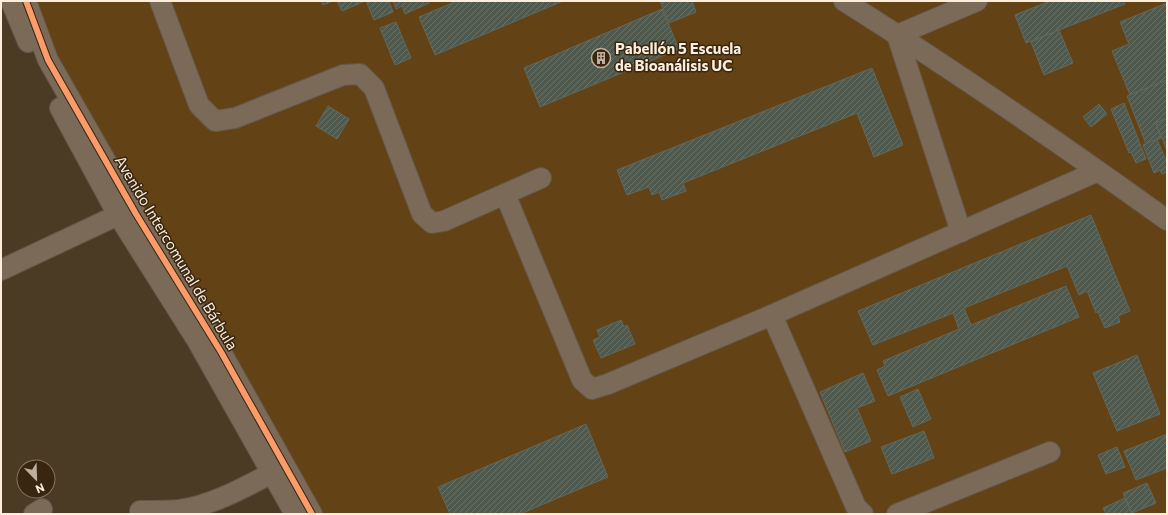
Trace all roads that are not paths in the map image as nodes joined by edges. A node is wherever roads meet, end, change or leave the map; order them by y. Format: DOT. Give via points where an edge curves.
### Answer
graph roads {
  1 [pos="11,1"];
  2 [pos="26,1"];
  3 [pos="160,1"];
  4 [pos="844,1"];
  5 [pos="977,1"];
  6 [pos="897,34"];
  7 [pos="1098,171"];
  8 [pos="541,178"];
  9 [pos="505,194"];
  10 [pos="118,216"];
  11 [pos="1167,220"];
  12 [pos="961,232"];
  13 [pos="1,270"];
  14 [pos="772,315"];
  15 [pos="1050,452"];
  16 [pos="272,473"];
  17 [pos="140,511"];
  18 [pos="295,514"];
  19 [pos="312,514"];
  20 [pos="863,514"];
  21 [pos="897,514"];
  1 -- 10 [label="street, Avenido Intercomunal de Bárbula" via="41,73"];
  2 -- 19 [label="street, Avenido Intercomunal de Bárbula" via="48,60 136,214 221,352"];
  3 -- 9 [label="street" via="199,105 215,121 235,118 343,75 360,74 374,88 422,214 432,223 444,221"];
  4 -- 6 [label="street"];
  5 -- 6 [label="street"];
  6 -- 7 [label="street"];
  6 -- 12 [label="street"];
  7 -- 11 [label="street"];
  7 -- 12 [label="street"];
  8 -- 9 [label="street"];
  9 -- 14 [label="street" via="582,380 592,389"];
  10 -- 13 [label="street"];
  10 -- 16 [label="street, Avenido Intercomunal de Bárbula" via="198,342"];
  12 -- 14 [label="street"];
  14 -- 20 [label="street" via="856,507"];
  15 -- 21 [label="street"];
  16 -- 17 [label="street" via="207,503 180,510"];
  16 -- 18 [label="street, Avenido Intercomunal de Bárbula"];
}
